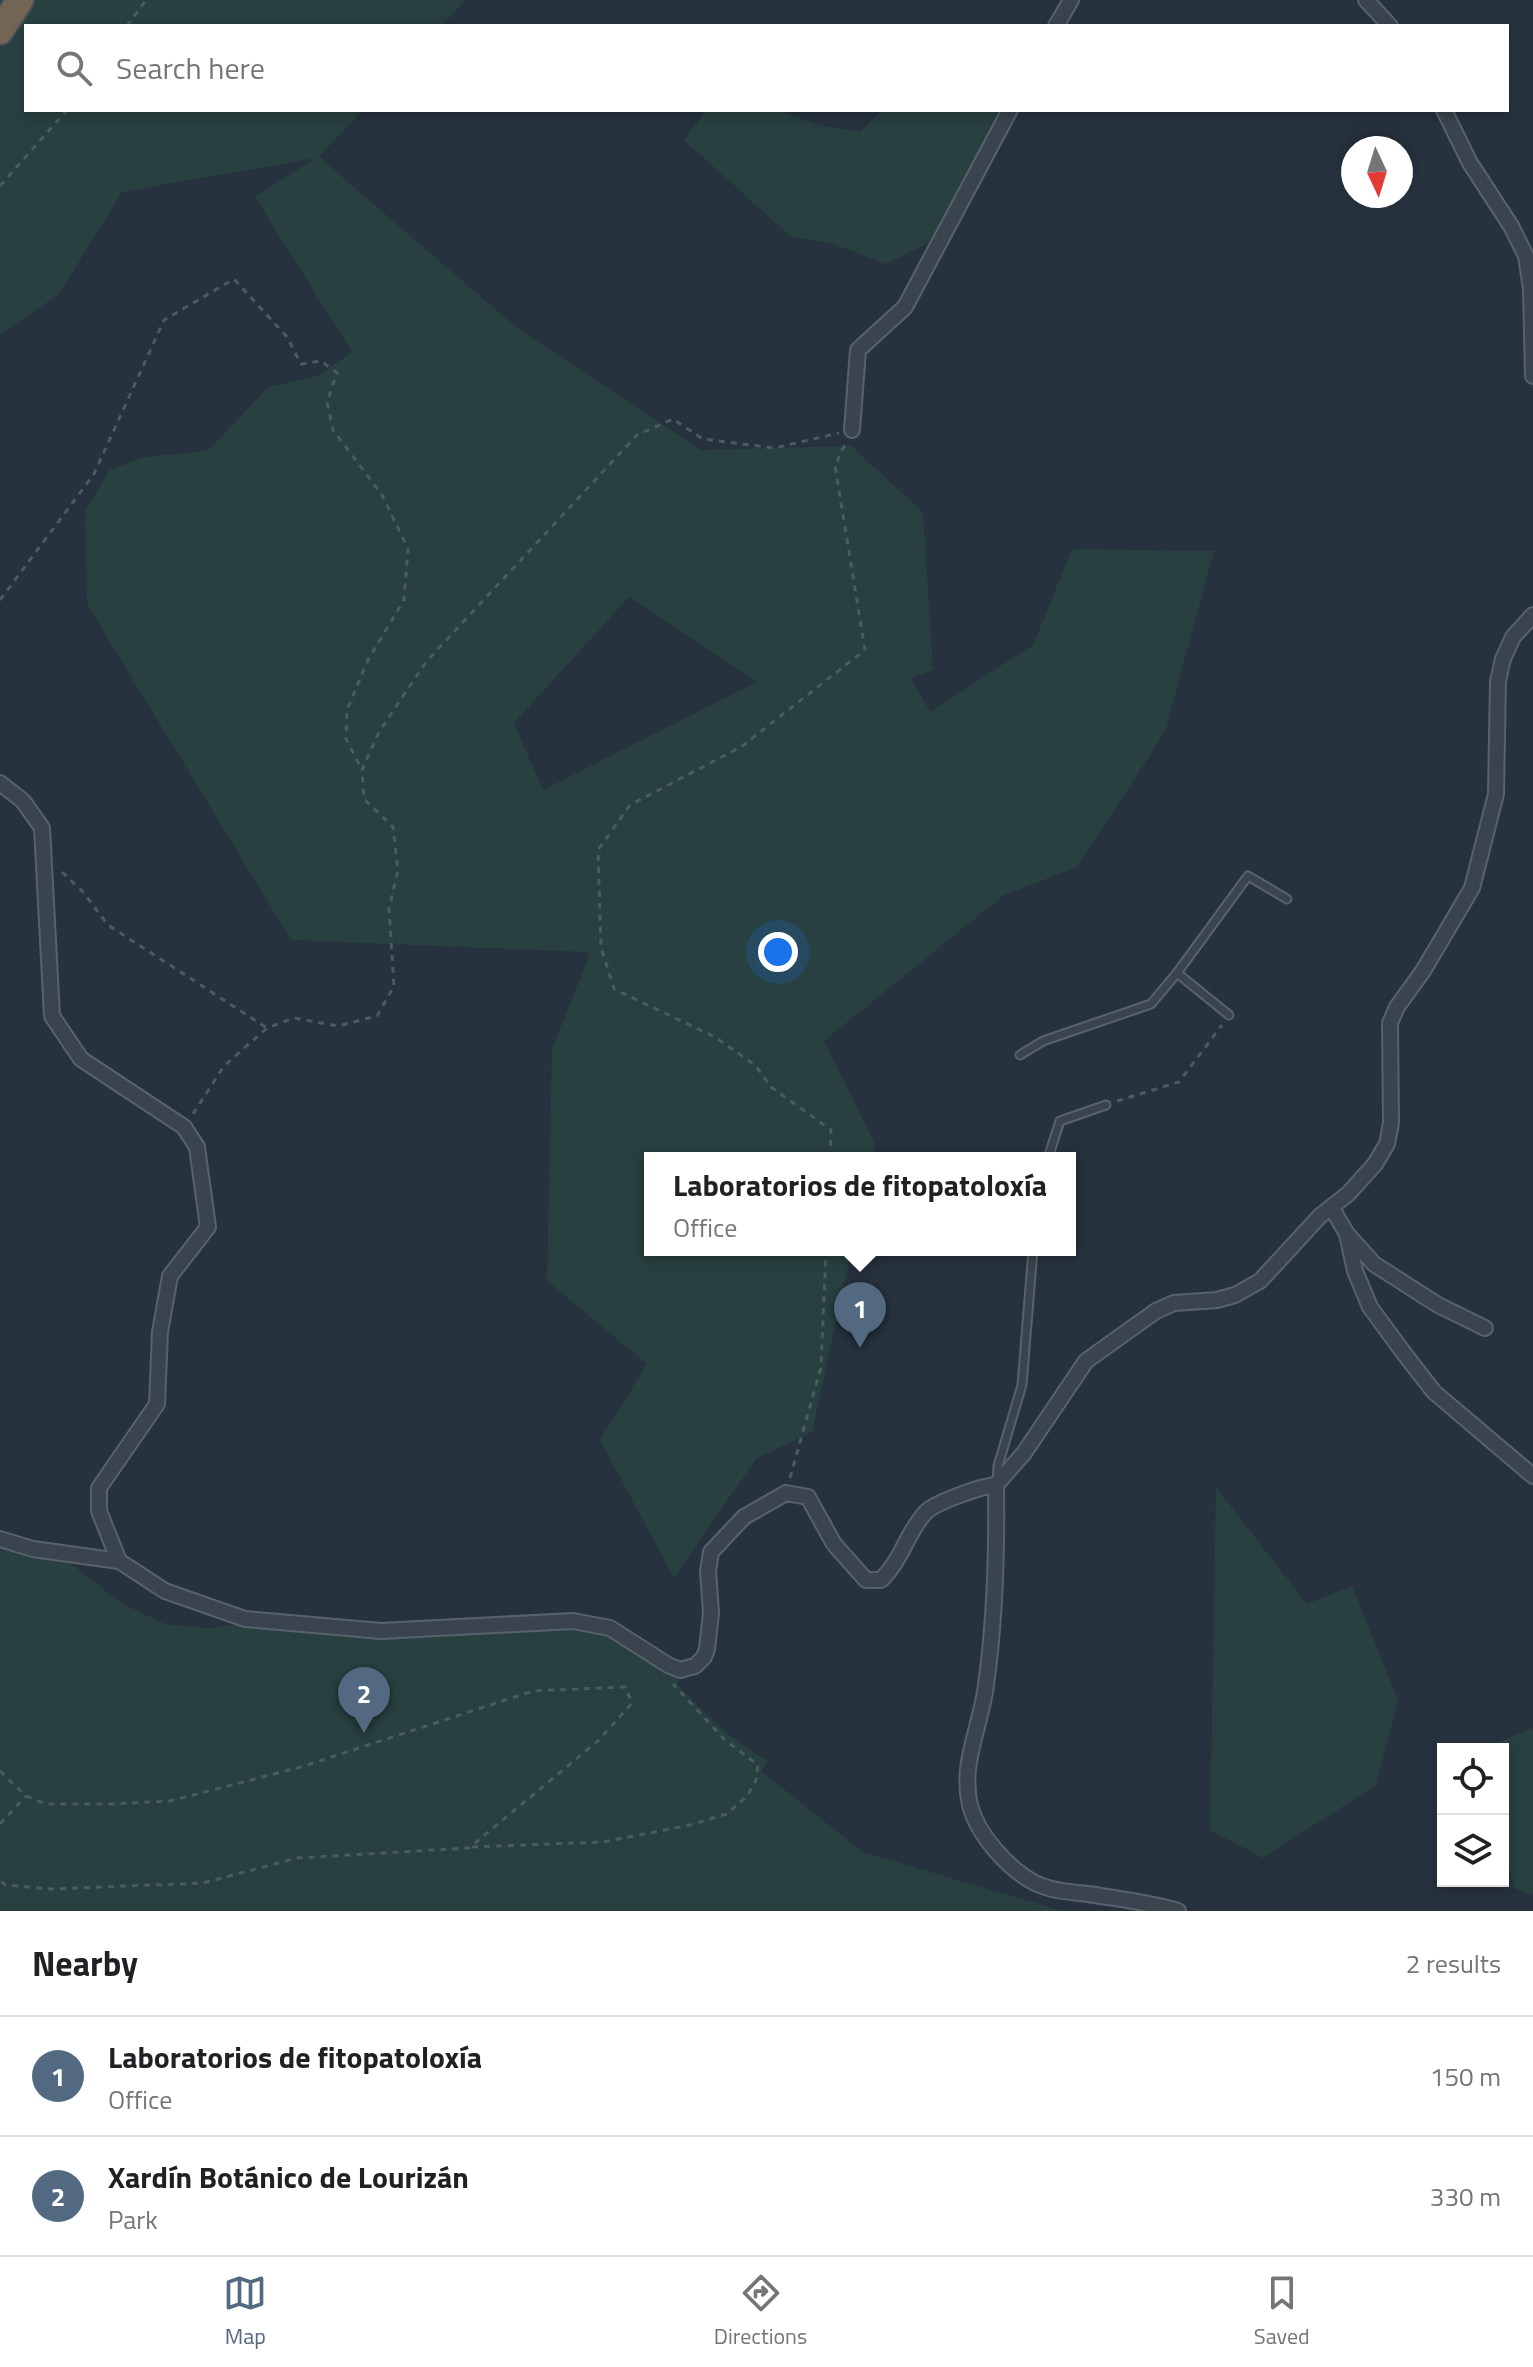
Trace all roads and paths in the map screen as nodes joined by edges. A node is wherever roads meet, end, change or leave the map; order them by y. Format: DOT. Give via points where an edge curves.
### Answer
graph roads {
  1 [pos="20,0"];
  2 [pos="146,0"];
  3 [pos="1071,0"];
  4 [pos="1366,0"];
  5 [pos="128,24"];
  6 [pos="1057,24"];
  7 [pos="1388,24"];
  8 [pos="0,31"];
  9 [pos="65,112"];
  10 [pos="1009,112"];
  11 [pos="1445,112"];
  12 [pos="0,186"];
  13 [pos="1530,254"];
  14 [pos="1533,376"];
  15 [pos="852,430"];
  16 [pos="0,600"];
  17 [pos="1533,615"];
  18 [pos="362,770"];
  19 [pos="0,783"];
  20 [pos="44,862"];
  21 [pos="1287,899"];
  22 [pos="1177,973"];
  23 [pos="1229,1015"];
  24 [pos="267,1028"];
  25 [pos="1020,1055"];
  26 [pos="1106,1105"];
  27 [pos="184,1127"];
  28 [pos="830,1152"];
  29 [pos="1050,1152"];
  30 [pos="1331,1207"];
  31 [pos="1347,1234"];
  32 [pos="826,1256"];
  33 [pos="1033,1256"];
  34 [pos="1485,1328"];
  35 [pos="1533,1476"];
  36 [pos="996,1485"];
  37 [pos="786,1493"];
  38 [pos="0,1539"];
  39 [pos="119,1561"];
  40 [pos="656,1657"];
  41 [pos="0,1771"];
  42 [pos="26,1796"];
  43 [pos="0,1824"];
  44 [pos="469,1848"];
  45 [pos="0,1880"];
  46 [pos="1178,1911"];
  1 -- 8 [label="highway"];
  2 -- 5 [label="path"];
  3 -- 6 [label="street"];
  4 -- 7 [label="street"];
  9 -- 12 [label="path"];
  10 -- 15 [label="street" via="905,307 858,350"];
  11 -- 13 [label="street" via="1470,163"];
  13 -- 14 [label="street"];
  15 -- 18 [label="path" via="775,448 703,439 673,419 637,435 426,662 379,732"];
  15 -- 28 [label="path" via="835,466 865,650 741,747 630,805 598,850 601,947 614,989 715,1037 755,1065 771,1087 831,1130"];
  16 -- 18 [label="path" via="94,474 164,320 234,279 287,337 301,364 321,361 337,373 327,402 333,430 382,495 408,549 404,600 368,660 347,710 346,739"];
  17 -- 30 [label="street" via="1513,637 1498,681 1496,794 1472,888 1390,1023 1387,1144 1375,1164"];
  18 -- 24 [label="path" via="364,799 393,827 398,870 389,908 394,986 377,1016 338,1026 294,1018"];
  19 -- 20 [label="street" via="23,801 42,828"];
  20 -- 24 [label="path" via="83,892 108,925"];
  20 -- 27 [label="street" via="52,1016 81,1059"];
  21 -- 22 [label="lane" via="1248,876"];
  22 -- 23 [label="lane"];
  22 -- 25 [label="lane" via="1151,1004 1043,1041"];
  23 -- 26 [label="path" via="1179,1082"];
  24 -- 27 [label="path" via="224,1066"];
  26 -- 29 [label="lane" via="1060,1121"];
  27 -- 39 [label="street" via="197,1147 208,1227 170,1276 160,1332 157,1404 99,1488 99,1511"];
  30 -- 31 [label="street"];
  30 -- 36 [label="street" via="1260,1281 1235,1295 1174,1303 1156,1311 1086,1361"];
  31 -- 34 [label="street" via="1374,1264"];
  31 -- 35 [label="street" via="1370,1307 1403,1352 1434,1392"];
  32 -- 37 [label="path" via="821,1367"];
  33 -- 36 [label="lane" via="1022,1385"];
  36 -- 37 [label="street" via="981,1486 927,1510 881,1580 866,1580 834,1544 808,1497"];
  36 -- 46 [label="street" via="986,1687 967,1781 974,1819 1008,1862 1034,1882"];
  37 -- 40 [label="street" via="744,1517 711,1552 711,1613 704,1657 680,1670"];
  38 -- 39 [label="street"];
  39 -- 40 [label="street" via="165,1591 245,1619 381,1631 573,1621 610,1628"];
  40 -- 44 [label="path" via="678,1691 725,1740 758,1765 748,1795 727,1814 603,1842"];
  41 -- 42 [label="path"];
  42 -- 43 [label="path"];
  42 -- 44 [label="path" via="46,1804 170,1801 301,1767 533,1691 625,1687 632,1703 599,1740"];
  44 -- 45 [label="path" via="297,1858 203,1883 52,1889 5,1885"];
}
